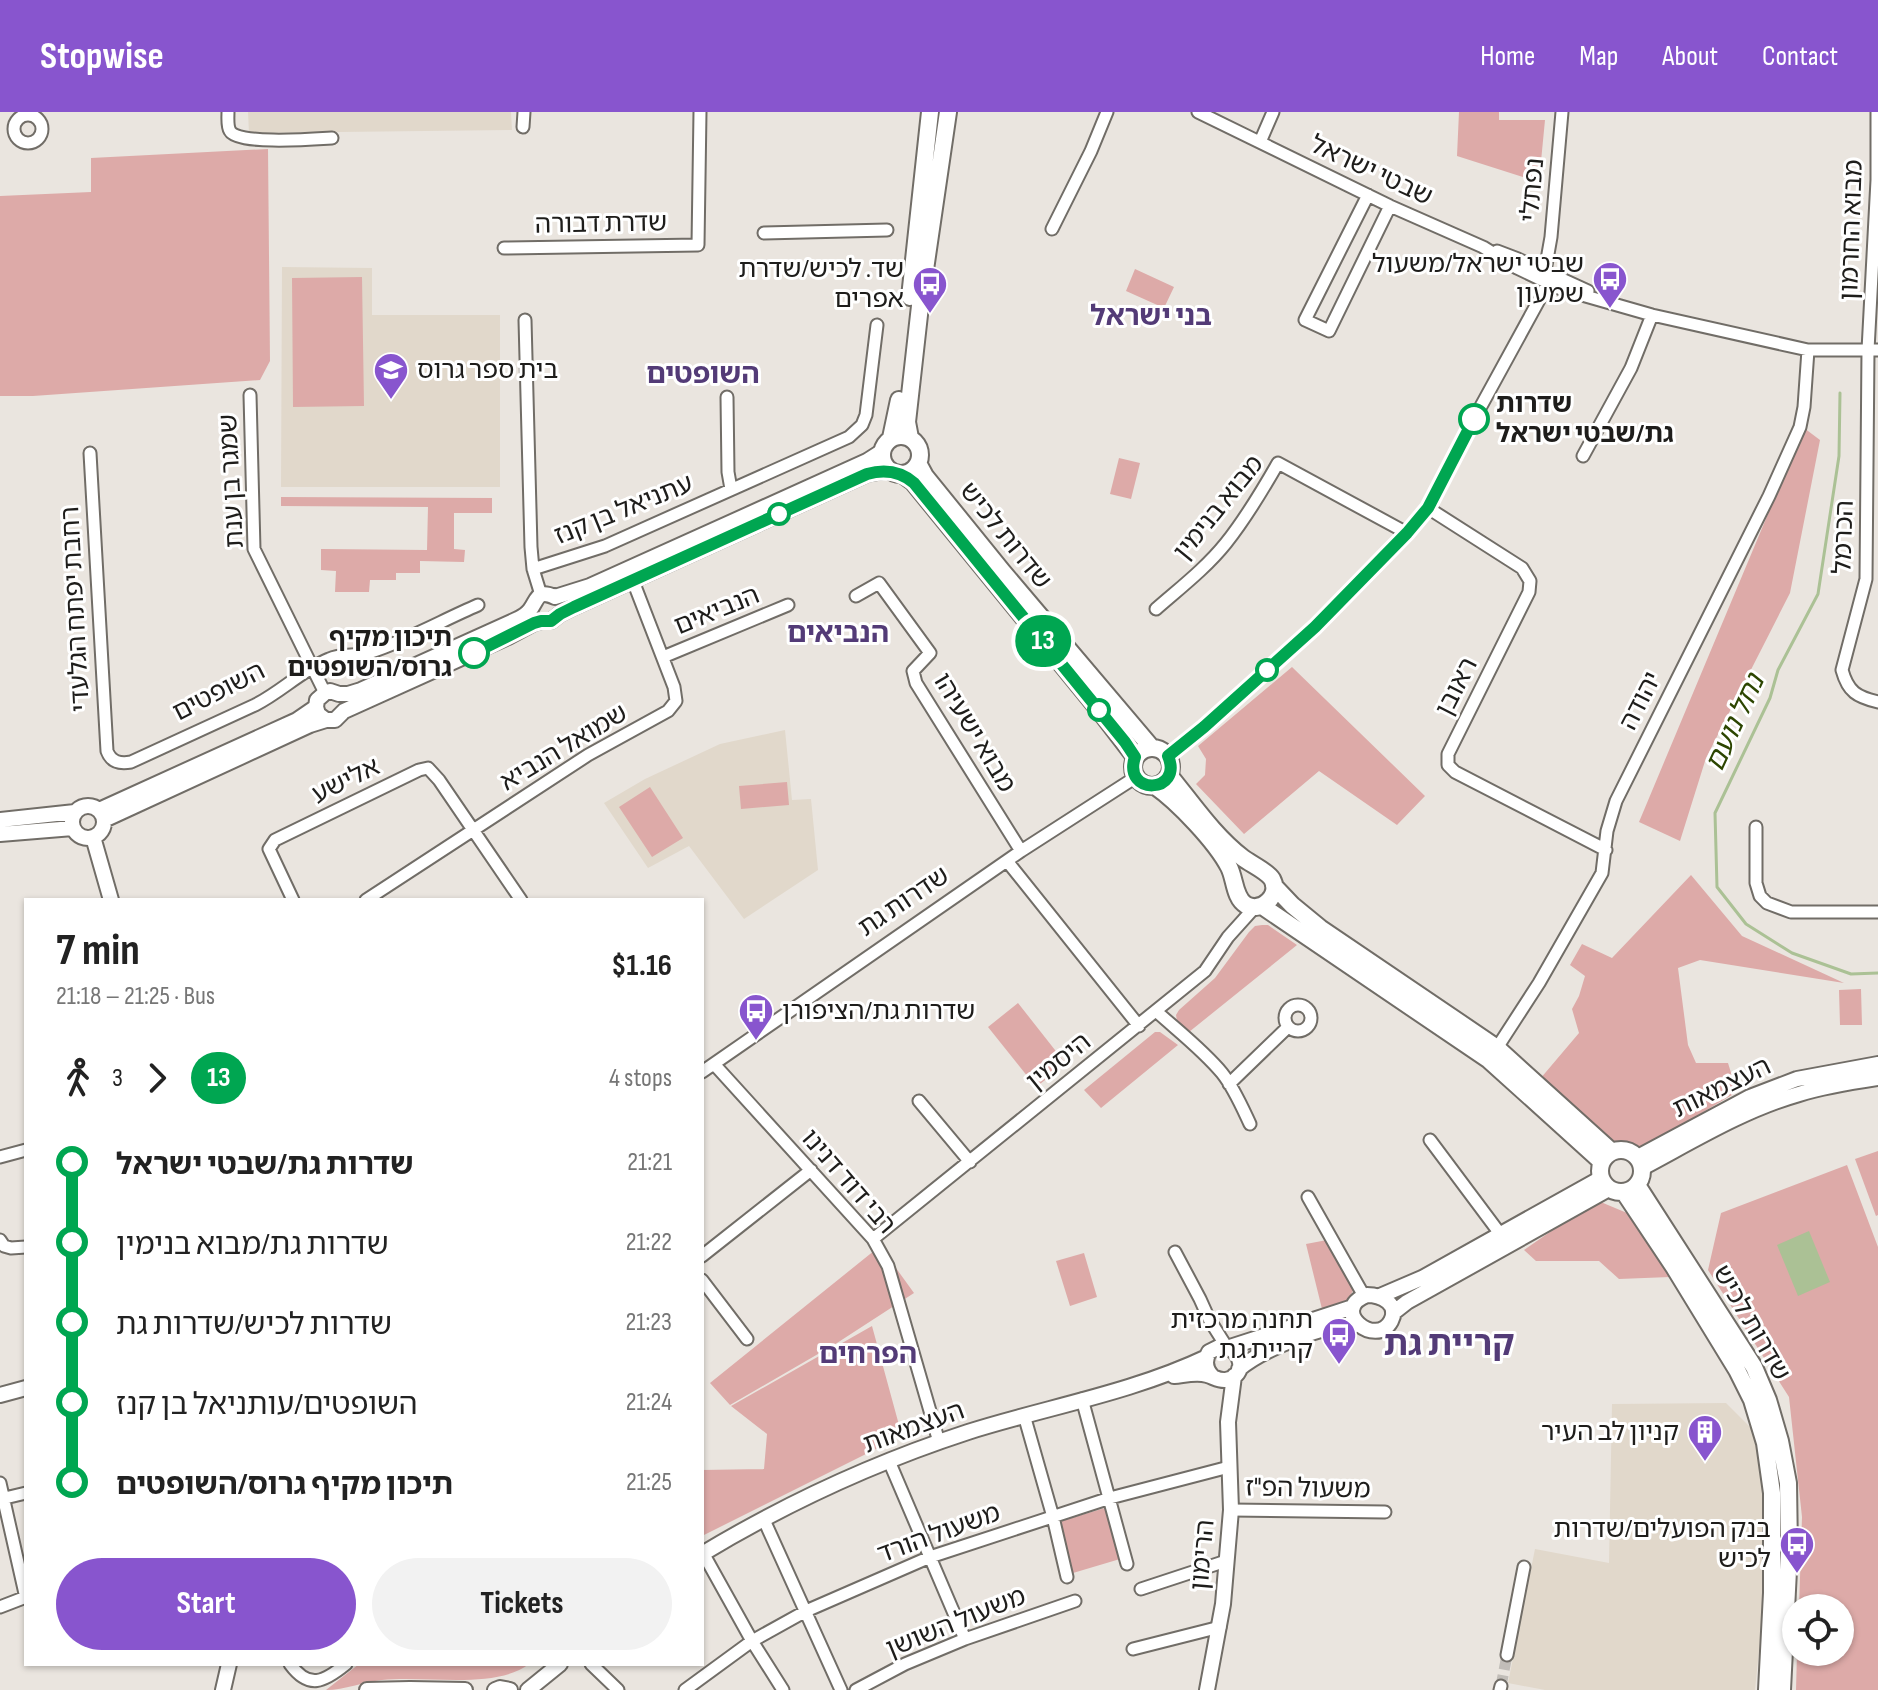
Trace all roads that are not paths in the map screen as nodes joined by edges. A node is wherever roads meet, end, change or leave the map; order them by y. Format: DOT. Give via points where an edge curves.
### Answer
graph roads {
  1 [pos="228,112"];
  2 [pos="524,112"];
  3 [pos="700,112"];
  4 [pos="930,112"];
  5 [pos="948,112"];
  6 [pos="1107,112"];
  7 [pos="1198,112"];
  8 [pos="1273,112"];
  9 [pos="1562,112"];
  10 [pos="1877,112"];
  11 [pos="523,127"];
  12 [pos="332,138"];
  13 [pos="1260,142"];
  14 [pos="1368,195"];
  15 [pos="1390,206"];
  16 [pos="1052,229"];
  17 [pos="887,230"];
  18 [pos="764,233"];
  19 [pos="1550,242"];
  20 [pos="1483,247"];
  21 [pos="504,248"];
  22 [pos="1523,261"];
  23 [pos="1543,277"];
  24 [pos="1573,293"];
  25 [pos="1538,305"];
  26 [pos="1617,305"];
  27 [pos="1652,315"];
  28 [pos="525,320"];
  29 [pos="877,325"];
  30 [pos="1526,326"];
  31 [pos="1808,350"];
  32 [pos="1873,350"];
  33 [pos="250,395"];
  34 [pos="727,397"];
  35 [pos="910,438"];
  36 [pos="886,445"];
  37 [pos="90,453"];
  38 [pos="1583,456"];
  39 [pos="918,463"];
  40 [pos="895,472"];
  41 [pos="731,489"];
  42 [pos="1428,508"];
  43 [pos="1407,533"];
  44 [pos="533,569"];
  45 [pos="1872,580"];
  46 [pos="633,581"];
  47 [pos="856,596"];
  48 [pos="543,600"];
  49 [pos="478,605"];
  50 [pos="788,605"];
  51 [pos="1156,609"];
  52 [pos="560,614"];
  53 [pos="541,621"];
  54 [pos="663,657"];
  55 [pos="312,668"];
  56 [pos="332,694"];
  57 [pos="1878,702"];
  58 [pos="316,707"];
  59 [pos="344,711"];
  60 [pos="326,720"];
  61 [pos="1151,747"];
  62 [pos="1168,756"];
  63 [pos="1135,757"];
  64 [pos="113,760"];
  65 [pos="1169,775"];
  66 [pos="1136,777"];
  67 [pos="1155,786"];
  68 [pos="102,815"];
  69 [pos="0,820"];
  70 [pos="74,820"];
  71 [pos="1756,827"];
  72 [pos="473,831"];
  73 [pos="0,834"];
  74 [pos="93,837"];
  75 [pos="1606,850"];
  76 [pos="1021,851"];
  77 [pos="1007,861"];
  78 [pos="1259,869"];
  79 [pos="1274,886"];
  80 [pos="1238,892"];
  81 [pos="110,898"];
  82 [pos="292,898"];
  83 [pos="369,898"];
  84 [pos="520,898"];
  85 [pos="1258,906"];
  86 [pos="1878,912"];
  87 [pos="1228,937"];
  88 [pos="1156,1011"];
  89 [pos="1139,1026"];
  90 [pos="1288,1027"];
  91 [pos="1493,1054"];
  92 [pos="714,1064"];
  93 [pos="1878,1064"];
  94 [pos="704,1071"];
  95 [pos="1878,1078"];
  96 [pos="1229,1084"];
  97 [pos="919,1101"];
  98 [pos="1250,1124"];
  99 [pos="1430,1140"];
  100 [pos="24,1151"];
  101 [pos="0,1157"];
  102 [pos="970,1162"];
  103 [pos="1640,1163"];
  104 [pos="811,1170"];
  105 [pos="1614,1176"];
  106 [pos="1308,1197"];
  107 [pos="1501,1235"];
  108 [pos="873,1239"];
  109 [pos="0,1240"];
  110 [pos="24,1247"];
  111 [pos="1175,1252"];
  112 [pos="704,1254"];
  113 [pos="704,1283"];
  114 [pos="1380,1296"];
  115 [pos="1359,1302"];
  116 [pos="1393,1313"];
  117 [pos="1209,1319"];
  118 [pos="1359,1325"];
  119 [pos="747,1339"];
  120 [pos="1228,1347"];
  121 [pos="1208,1355"];
  122 [pos="1237,1372"];
  123 [pos="1214,1378"];
  124 [pos="1154,1379"];
  125 [pos="24,1389"];
  126 [pos="0,1395"];
  127 [pos="1082,1399"];
  128 [pos="1024,1415"];
  129 [pos="1228,1422"];
  130 [pos="939,1442"];
  131 [pos="889,1461"];
  132 [pos="1229,1467"];
  133 [pos="0,1483"];
  134 [pos="24,1493"];
  135 [pos="5,1498"];
  136 [pos="1110,1498"];
  137 [pos="1231,1510"];
  138 [pos="1385,1512"];
  139 [pos="1053,1517"];
  140 [pos="764,1520"];
  141 [pos="704,1552"];
  142 [pos="704,1557"];
  143 [pos="930,1557"];
  144 [pos="1226,1561"];
  145 [pos="1127,1564"];
  146 [pos="1524,1567"];
  147 [pos="1067,1577"];
  148 [pos="24,1588"];
  149 [pos="1141,1589"];
  150 [pos="24,1599"];
  151 [pos="1075,1601"];
  152 [pos="0,1607"];
  153 [pos="806,1611"];
  154 [pos="1220,1627"];
  155 [pos="965,1639"];
  156 [pos="752,1641"];
  157 [pos="1133,1649"];
  158 [pos="1507,1655"];
  159 [pos="229,1666"];
  160 [pos="291,1666"];
  161 [pos="343,1666"];
  162 [pos="558,1666"];
  163 [pos="593,1666"];
  164 [pos="223,1690"];
  165 [pos="367,1690"];
  166 [pos="465,1690"];
  167 [pos="495,1690"];
  168 [pos="510,1690"];
  169 [pos="528,1690"];
  170 [pos="618,1690"];
  171 [pos="685,1690"];
  172 [pos="783,1690"];
  173 [pos="841,1690"];
  174 [pos="856,1690"];
  175 [pos="1207,1690"];
  176 [pos="1767,1690"];
  177 [pos="1782,1690"];
  1 -- 12 [label="street" via="230,132 240,138"];
  2 -- 11 [label="street"];
  3 -- 21 [label="street, שדרת דבורה" via="698,245"];
  4 -- 36 [label="main road" via="904,363 896,421"];
  5 -- 35 [label="main road" via="919,313 907,422"];
  6 -- 16 [label="street"];
  7 -- 13 [label="street, שבטי ישראל"];
  8 -- 13 [label="street"];
  9 -- 19 [label="street, נפתלי"];
  10 -- 32 [label="street, מבוא החרמון"];
  13 -- 14 [label="street, שבטי ישראל"];
  14 -- 15 [label="street, שבטי ישראל"];
  14 -- 15 [label="street" via="1305,320 1329,331"];
  15 -- 20 [label="street, שבטי ישראל"];
  17 -- 18 [label="street"];
  19 -- 22 [label="street" via="1538,256"];
  19 -- 23 [label="street, נפתלי"];
  20 -- 22 [label="street, שבטי ישראל"];
  20 -- 23 [label="street, שבטי ישראל"];
  22 -- 23 [label="street, שבטי ישראל"];
  23 -- 24 [label="street, שבטי ישראל"];
  23 -- 25 [label="street"];
  23 -- 26 [label="street, שבטי ישראל"];
  23 -- 30 [label="street"];
  24 -- 25 [label="street"];
  24 -- 26 [label="street, שבטי ישראל"];
  25 -- 30 [label="street"];
  26 -- 27 [label="street, שבטי ישראל"];
  27 -- 31 [label="street, שבטי ישראל"];
  27 -- 38 [label="street" via="1631,368"];
  28 -- 44 [label="street"];
  29 -- 41 [label="street, עתניאל בן קנז" via="866,415 859,429"];
  30 -- 42 [label="street"];
  31 -- 32 [label="street, שבטי ישראל"];
  31 -- 75 [label="street, יהודה" via="1800,427 1616,801"];
  32 -- 45 [label="street, הכרמל"];
  33 -- 55 [label="street, שמגר בן ענת" via="254,549"];
  34 -- 41 [label="street, עתניאל בן קנז"];
  35 -- 36 [label="main road" via="901,436"];
  35 -- 39 [label="main road" via="920,452"];
  36 -- 40 [label="main road" via="883,462"];
  36 -- 48 [label="street" via="867,461 590,586"];
  37 -- 64 [label="street, רחבת יפתח הגלעדי" via="107,751"];
  39 -- 40 [label="main road" via="910,472"];
  39 -- 61 [label="main road, שדרות לכיש"];
  40 -- 46 [label="street" via="867,474"];
  40 -- 63 [label="main road, שדרות לכיש" via="914,483"];
  41 -- 44 [label="street, עתניאל בן קנז" via="605,546"];
  42 -- 43 [label="street"];
  42 -- 75 [label="street, ראובן" via="1522,568 1530,581 1448,754 1448,765"];
  43 -- 51 [label="street, מבוא בנימין" via="1278,463 1224,545"];
  43 -- 62 [label="street" via="1315,627"];
  44 -- 48 [label="street"];
  45 -- 57 [label="street, הכרמל" via="1842,670 1852,691"];
  46 -- 52 [label="street"];
  46 -- 54 [label="street, שמואל הנביא"];
  47 -- 76 [label="street, מבוא ישעיהו" via="879,583 930,653 913,671 916,683"];
  48 -- 52 [label="street" via="560,603"];
  48 -- 53 [label="street" via="535,617"];
  48 -- 56 [label="street" via="518,619 361,690"];
  49 -- 55 [label="street, השופטים" via="368,654 338,656"];
  50 -- 54 [label="street, הנביאים"];
  52 -- 53 [label="street"];
  53 -- 59 [label="street"];
  54 -- 72 [label="street, שמואל הנביא" via="676,701 668,711 588,755"];
  55 -- 56 [label="street, שמגר בן ענת"];
  55 -- 64 [label="street, השופטים" via="228,718 131,762"];
  56 -- 58 [label="street" via="317,700"];
  56 -- 59 [label="street" via="345,702"];
  58 -- 60 [label="street"];
  58 -- 68 [label="street"];
  59 -- 60 [label="street" via="335,720"];
  60 -- 68 [label="street"];
  61 -- 62 [label="main road"];
  61 -- 63 [label="main road"];
  62 -- 65 [label="main road"];
  63 -- 66 [label="main road"];
  65 -- 67 [label="main road"];
  65 -- 78 [label="main road" via="1228,844"];
  66 -- 67 [label="main road"];
  66 -- 76 [label="street, שדרות גת"];
  67 -- 80 [label="main road" via="1218,851"];
  68 -- 70 [label="street" via="89,805 78,808"];
  68 -- 74 [label="street" via="103,829"];
  69 -- 70 [label="street"];
  70 -- 73 [label="street"];
  70 -- 74 [label="street" via="79,835"];
  71 -- 86 [label="street" via="1756,883 1767,903 1791,912"];
  72 -- 82 [label="street, אלישע" via="439,780 428,768 419,770 275,840 269,849"];
  72 -- 83 [label="street, שמואל הנביא"];
  72 -- 84 [label="street"];
  74 -- 81 [label="street"];
  75 -- 91 [label="street, יהודה" via="1602,873"];
  76 -- 77 [label="street, שדרות גת"];
  77 -- 89 [label="street"];
  77 -- 92 [label="street, שדרות גת"];
  78 -- 79 [label="main road"];
  78 -- 80 [label="main road" via="1246,871 1238,880"];
  79 -- 85 [label="main road" via="1272,898"];
  79 -- 91 [label="main road, שדרות לכיש" via="1320,928"];
  80 -- 85 [label="main road" via="1249,906"];
  80 -- 87 [label="street, היסמין"];
  85 -- 87 [label="street, היסמין"];
  85 -- 91 [label="main road, שדרות לכיש"];
  87 -- 88 [label="street, היסמין" via="1205,971"];
  88 -- 89 [label="street, היסמין"];
  88 -- 96 [label="street"];
  89 -- 102 [label="street, היסמין"];
  90 -- 96 [label="street"];
  91 -- 105 [label="main road, שדרות לכיש"];
  92 -- 94 [label="street, שדרות גת"];
  92 -- 104 [label="street, רבי דוד דנינו"];
  93 -- 103 [label="street, העצמאות" via="1797,1079 1756,1094"];
  95 -- 103 [label="street, העצמאות" via="1763,1106"];
  96 -- 98 [label="street"];
  97 -- 102 [label="street"];
  99 -- 107 [label="street"];
  100 -- 101 [label="street"];
  102 -- 108 [label="street, היסמין"];
  103 -- 105 [label="main road" via="1642,1174"];
  103 -- 105 [label="main road" via="1623,1150"];
  104 -- 108 [label="street, רבי דוד דנינו"];
  104 -- 112 [label="street"];
  105 -- 107 [label="street"];
  105 -- 116 [label="street"];
  105 -- 176 [label="main road, שדרות לכיש" via="1737,1370 1765,1443 1772,1493"];
  105 -- 177 [label="main road, שדרות לכיש" via="1754,1367 1767,1396 1788,1483"];
  106 -- 115 [label="street"];
  107 -- 114 [label="street"];
  108 -- 130 [label="street, רבי דוד דנינו" via="888,1266"];
  109 -- 110 [label="street" via="4,1246"];
  111 -- 117 [label="street"];
  113 -- 119 [label="street"];
  114 -- 115 [label="street"];
  114 -- 116 [label="street"];
  115 -- 118 [label="street" via="1354,1319"];
  115 -- 120 [label="street"];
  116 -- 118 [label="street" via="1381,1330"];
  117 -- 120 [label="street"];
  117 -- 121 [label="street"];
  118 -- 122 [label="street" via="1304,1336 1258,1355"];
  120 -- 121 [label="street" via="1217,1347"];
  120 -- 122 [label="street" via="1240,1359"];
  121 -- 123 [label="street" via="1206,1367"];
  121 -- 124 [label="street, העצמאות"];
  122 -- 123 [label="street" via="1226,1380"];
  122 -- 129 [label="street, הרימון"];
  123 -- 124 [label="street, העצמאות" via="1191,1374"];
  123 -- 129 [label="street, הרימון"];
  124 -- 127 [label="street, העצמאות"];
  125 -- 126 [label="street"];
  127 -- 128 [label="street, העצמאות"];
  127 -- 136 [label="street"];
  128 -- 130 [label="street, העצמאות"];
  128 -- 139 [label="street"];
  129 -- 132 [label="street, הרימון"];
  130 -- 131 [label="street, העצמאות"];
  131 -- 140 [label="street, העצמאות"];
  131 -- 143 [label="street"];
  132 -- 136 [label="street, משעול הורד"];
  132 -- 137 [label="street, הרימון"];
  133 -- 135 [label="street"];
  134 -- 135 [label="street"];
  135 -- 148 [label="street"];
  136 -- 139 [label="street, משעול הורד"];
  136 -- 145 [label="street"];
  137 -- 138 [label="street, משעול הפ\"ז"];
  137 -- 144 [label="street, הרימון"];
  139 -- 143 [label="street, משעול הורד"];
  139 -- 147 [label="street"];
  140 -- 141 [label="street, העצמאות"];
  140 -- 153 [label="street"];
  142 -- 156 [label="street"];
  143 -- 153 [label="street, משעול הורד"];
  143 -- 155 [label="street"];
  144 -- 149 [label="street"];
  144 -- 154 [label="street, הרימון"];
  146 -- 158 [label="street"];
  150 -- 152 [label="street"];
  151 -- 155 [label="street, משעול השושן"];
  153 -- 156 [label="street, משעול הורד"];
  153 -- 173 [label="street"];
  154 -- 157 [label="street"];
  154 -- 175 [label="street, הרימון"];
  155 -- 174 [label="street, משעול השושן"];
  156 -- 171 [label="street, משעול הורד"];
  156 -- 172 [label="street"];
  159 -- 164 [label="street"];
  160 -- 161 [label="street" via="308,1682 317,1682"];
  162 -- 169 [label="street"];
  163 -- 170 [label="street"];
  165 -- 166 [label="street"];
  167 -- 168 [label="street"];
}
